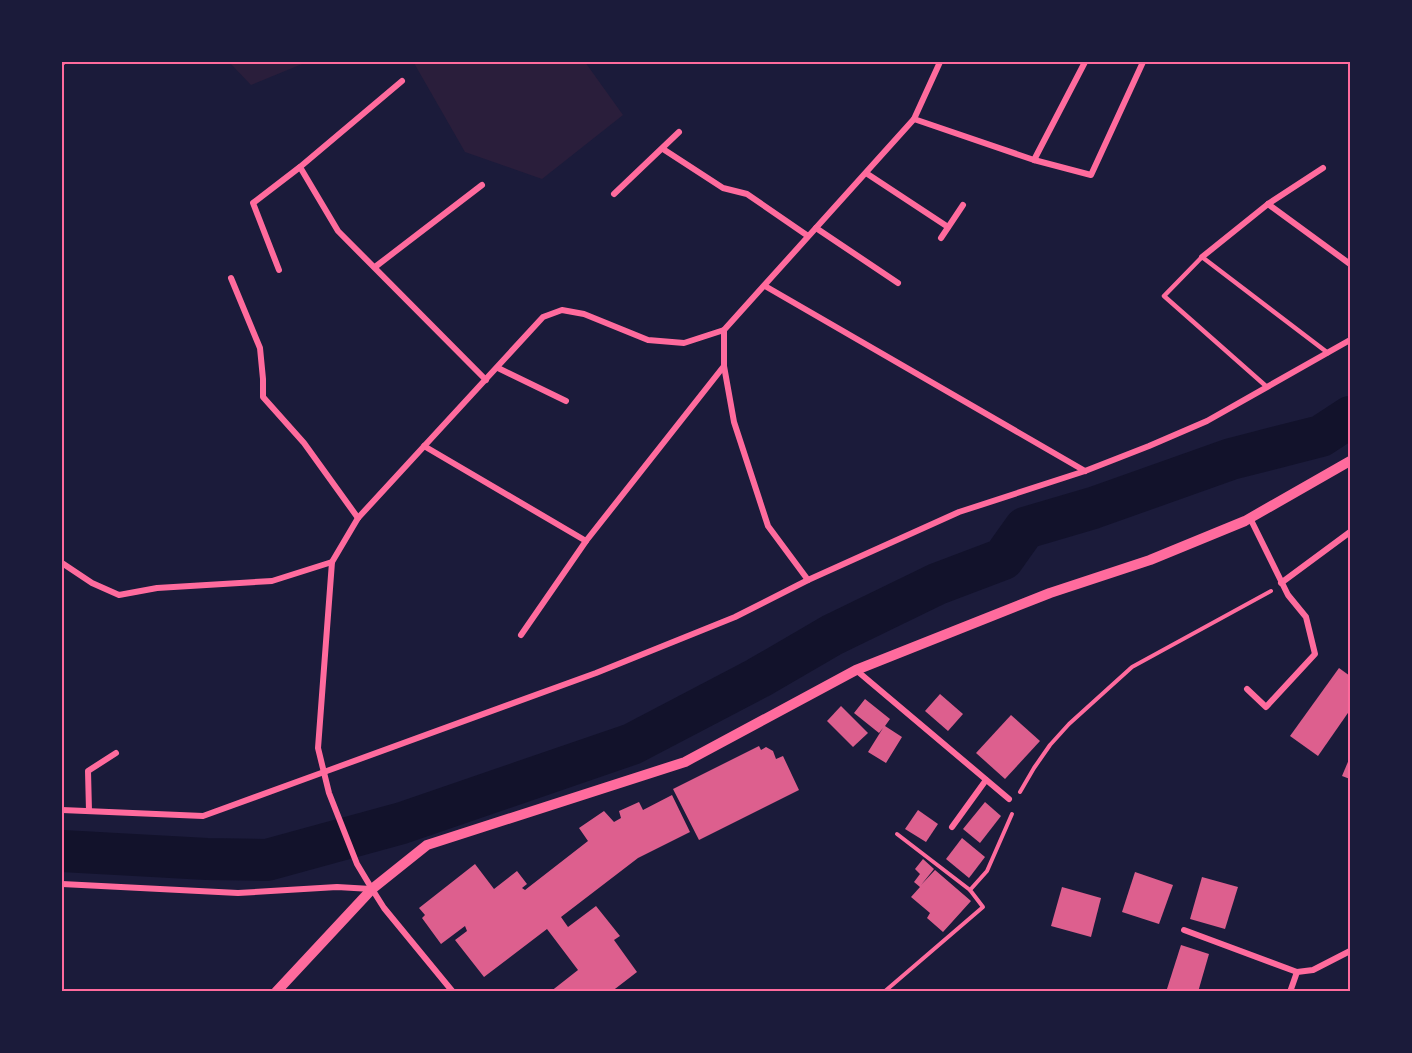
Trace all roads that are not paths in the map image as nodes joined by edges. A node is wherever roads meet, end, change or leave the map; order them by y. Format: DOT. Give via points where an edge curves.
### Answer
graph roads {
  1 [pos="940,62"];
  2 [pos="1086,62"];
  3 [pos="1143,62"];
  4 [pos="402,81"];
  5 [pos="914,119"];
  6 [pos="679,132"];
  7 [pos="663,149"];
  8 [pos="1034,160"];
  9 [pos="300,167"];
  10 [pos="1323,168"];
  11 [pos="866,173"];
  12 [pos="482,185"];
  13 [pos="614,194"];
  14 [pos="1268,204"];
  15 [pos="963,205"];
  16 [pos="948,227"];
  17 [pos="816,228"];
  18 [pos="808,236"];
  19 [pos="941,238"];
  20 [pos="1202,257"];
  21 [pos="1350,264"];
  22 [pos="375,267"];
  23 [pos="279,270"];
  24 [pos="231,278"];
  25 [pos="898,283"];
  26 [pos="765,286"];
  27 [pos="724,330"];
  28 [pos="1350,340"];
  29 [pos="1328,352"];
  30 [pos="724,366"];
  31 [pos="498,368"];
  32 [pos="486,380"];
  33 [pos="1267,387"];
  34 [pos="566,401"];
  35 [pos="424,446"];
  36 [pos="1350,461"];
  37 [pos="1085,471"];
  38 [pos="358,518"];
  39 [pos="1250,518"];
  40 [pos="1350,532"];
  41 [pos="586,542"];
  42 [pos="332,562"];
  43 [pos="62,563"];
  44 [pos="808,580"];
  45 [pos="1281,583"];
  46 [pos="521,635"];
  47 [pos="856,670"];
  48 [pos="1247,689"];
  49 [pos="116,753"];
  50 [pos="324,772"];
  51 [pos="986,780"];
  52 [pos="1009,799"];
  53 [pos="62,810"];
  54 [pos="89,811"];
  55 [pos="952,827"];
  56 [pos="62,884"];
  57 [pos="372,889"];
  58 [pos="1184,930"];
  59 [pos="1350,951"];
  60 [pos="1297,972"];
  61 [pos="276,992"];
  62 [pos="453,992"];
  63 [pos="1290,992"];
  1 -- 5 [label="street"];
  2 -- 8 [label="street"];
  3 -- 8 [label="street" via="1092,175"];
  4 -- 9 [label="street"];
  5 -- 8 [label="street"];
  5 -- 11 [label="street"];
  6 -- 7 [label="street"];
  7 -- 13 [label="street"];
  7 -- 18 [label="street" via="723,188 747,194"];
  9 -- 22 [label="street" via="338,231"];
  9 -- 23 [label="street" via="253,203"];
  10 -- 14 [label="street"];
  11 -- 16 [label="street"];
  11 -- 17 [label="street"];
  12 -- 22 [label="street"];
  14 -- 20 [label="street"];
  14 -- 21 [label="street"];
  15 -- 16 [label="street"];
  16 -- 19 [label="street"];
  17 -- 18 [label="street"];
  17 -- 25 [label="street"];
  18 -- 26 [label="street"];
  20 -- 29 [label="lane"];
  20 -- 33 [label="lane" via="1164,296"];
  22 -- 32 [label="street"];
  24 -- 38 [label="street" via="260,348 263,396 304,443"];
  26 -- 27 [label="street"];
  26 -- 37 [label="street"];
  27 -- 30 [label="street"];
  27 -- 31 [label="street" via="684,343 648,340 584,314 562,310 543,317"];
  28 -- 29 [label="street"];
  29 -- 33 [label="street"];
  30 -- 41 [label="street"];
  30 -- 44 [label="street" via="734,422 768,526"];
  31 -- 32 [label="street"];
  31 -- 34 [label="street"];
  32 -- 35 [label="street"];
  33 -- 37 [label="street" via="1207,421"];
  35 -- 38 [label="street"];
  35 -- 41 [label="street"];
  36 -- 39 [label="street"];
  37 -- 44 [label="street" via="959,512"];
  38 -- 42 [label="street"];
  39 -- 45 [label="street"];
  39 -- 47 [label="street" via="1150,560 1050,593"];
  40 -- 45 [label="street"];
  41 -- 46 [label="street"];
  42 -- 43 [label="street" via="272,581 157,588 119,595"];
  42 -- 50 [label="street" via="318,748"];
  44 -- 50 [label="street" via="735,617 596,673"];
  45 -- 48 [label="street" via="1306,617 1315,654 1266,706"];
  47 -- 51 [label="street"];
  47 -- 57 [label="street" via="685,762 427,845"];
  49 -- 54 [label="street" via="88,771"];
  50 -- 54 [label="street" via="203,816"];
  50 -- 57 [label="street" via="357,864"];
  51 -- 52 [label="street"];
  51 -- 55 [label="street"];
  53 -- 54 [label="street"];
  56 -- 57 [label="street" via="238,893 337,887"];
  57 -- 61 [label="street"];
  57 -- 62 [label="street"];
  58 -- 60 [label="street"];
  59 -- 60 [label="street" via="1313,970"];
  60 -- 63 [label="street"];
}
